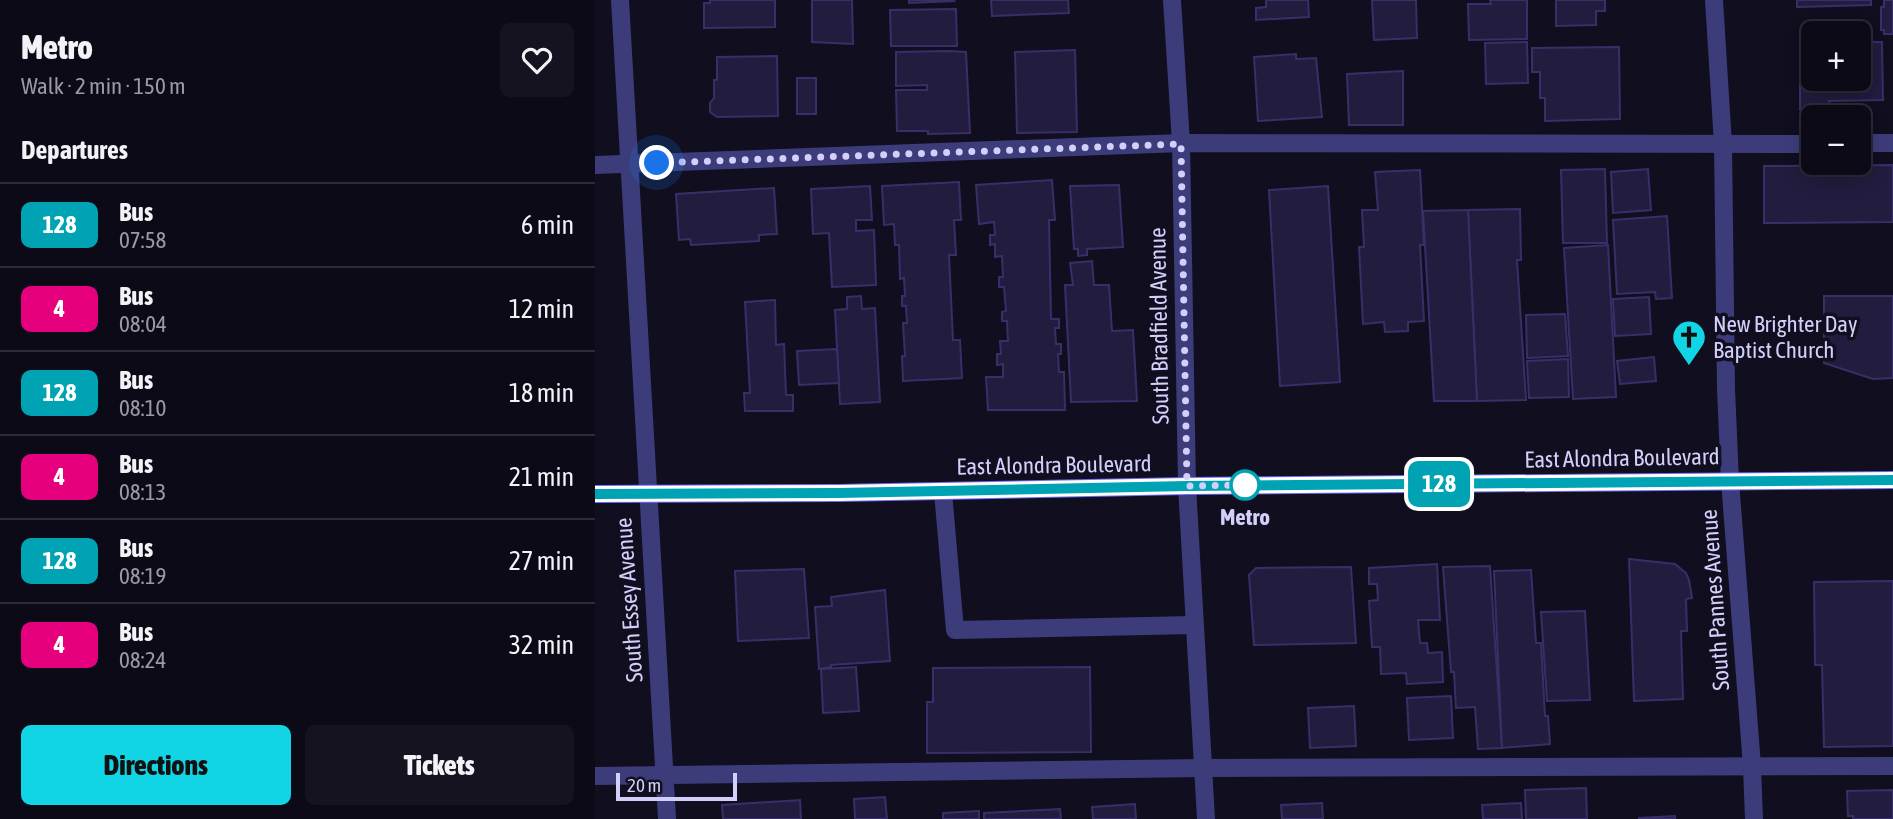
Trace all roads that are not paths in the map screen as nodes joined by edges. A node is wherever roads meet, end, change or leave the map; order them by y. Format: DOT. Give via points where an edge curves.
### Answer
graph roads {
  1 [pos="620,0"];
  2 [pos="1172,0"];
  3 [pos="1714,0"];
  4 [pos="1893,143"];
  5 [pos="1181,144"];
  6 [pos="1723,144"];
  7 [pos="1801,144"];
  8 [pos="1871,144"];
  9 [pos="595,164"];
  10 [pos="629,164"];
  11 [pos="1893,480"];
  12 [pos="1730,481"];
  13 [pos="1187,486"];
  14 [pos="943,492"];
  15 [pos="595,494"];
  16 [pos="647,495"];
  17 [pos="1194,625"];
  18 [pos="1752,766"];
  19 [pos="1893,766"];
  20 [pos="1203,768"];
  21 [pos="664,775"];
  22 [pos="595,776"];
  23 [pos="667,819"];
  24 [pos="1206,819"];
  25 [pos="1754,819"];
  1 -- 10 [label="street, South Essey Avenue"];
  2 -- 5 [label="street, South Bradfield Avenue"];
  3 -- 6 [label="street, South Pannes Avenue"];
  4 -- 8 [label="street"];
  5 -- 6 [label="street"];
  5 -- 10 [label="street"];
  5 -- 13 [label="street, South Bradfield Avenue"];
  6 -- 7 [label="street"];
  6 -- 12 [label="street, South Pannes Avenue"];
  9 -- 10 [label="street"];
  10 -- 16 [label="street, South Essey Avenue"];
  11 -- 12 [label="main road, East Alondra Boulevard"];
  12 -- 13 [label="main road, East Alondra Boulevard"];
  12 -- 18 [label="street, South Pannes Avenue"];
  13 -- 14 [label="main road, East Alondra Boulevard"];
  13 -- 17 [label="street, South Bradfield Avenue"];
  14 -- 16 [label="main road, East Alondra Boulevard"];
  14 -- 17 [label="street" via="955,630"];
  15 -- 16 [label="main road, East Alondra Boulevard"];
  16 -- 21 [label="street, South Essey Avenue"];
  17 -- 20 [label="street, South Bradfield Avenue"];
  18 -- 19 [label="street"];
  18 -- 20 [label="street"];
  18 -- 25 [label="street, South Pannes Avenue"];
  20 -- 21 [label="street"];
  20 -- 24 [label="street, South Bradfield Avenue"];
  21 -- 22 [label="street"];
  21 -- 23 [label="street, South Essey Avenue"];
}
